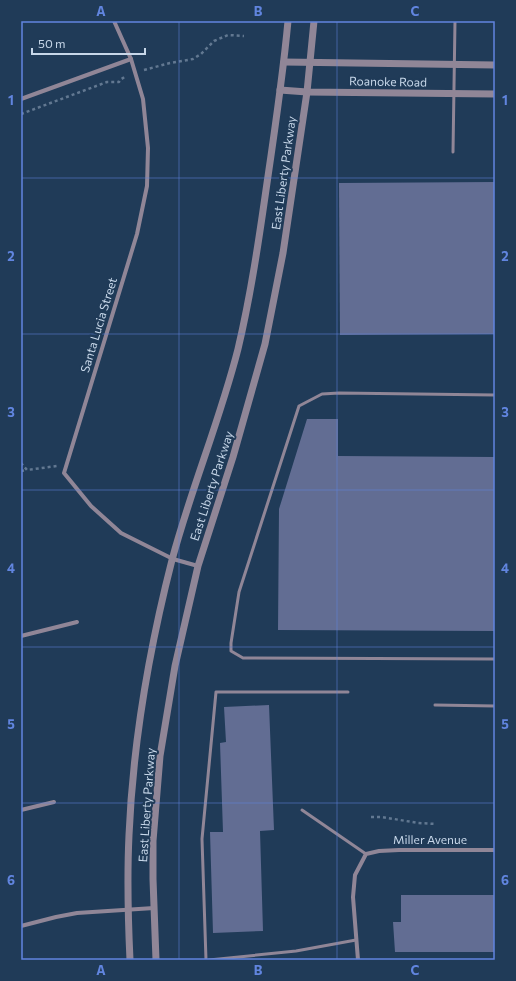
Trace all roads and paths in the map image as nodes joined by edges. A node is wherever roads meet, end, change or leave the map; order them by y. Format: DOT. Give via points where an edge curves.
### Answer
graph roads {
  1 [pos="114,21"];
  2 [pos="288,21"];
  3 [pos="314,21"];
  4 [pos="455,21"];
  5 [pos="244,36"];
  6 [pos="130,59"];
  7 [pos="284,62"];
  8 [pos="310,63"];
  9 [pos="455,65"];
  10 [pos="495,65"];
  11 [pos="150,69"];
  12 [pos="119,82"];
  13 [pos="280,90"];
  14 [pos="307,92"];
  15 [pos="454,94"];
  16 [pos="495,94"];
  17 [pos="21,99"];
  18 [pos="21,114"];
  19 [pos="453,152"];
  20 [pos="495,395"];
  21 [pos="21,463"];
  22 [pos="67,464"];
  23 [pos="27,470"];
  24 [pos="21,471"];
  25 [pos="173,559"];
  26 [pos="198,566"];
  27 [pos="77,622"];
  28 [pos="21,636"];
  29 [pos="495,659"];
  30 [pos="348,692"];
  31 [pos="435,705"];
  32 [pos="495,706"];
  33 [pos="54,802"];
  34 [pos="21,810"];
  35 [pos="302,810"];
  36 [pos="371,817"];
  37 [pos="436,824"];
  38 [pos="495,850"];
  39 [pos="366,854"];
  40 [pos="154,908"];
  41 [pos="128,909"];
  42 [pos="21,926"];
  43 [pos="356,940"];
  44 [pos="130,960"];
  45 [pos="156,960"];
  46 [pos="206,960"];
  47 [pos="209,960"];
  48 [pos="358,960"];
  1 -- 6 [label="street, Santa Lucia Street"];
  2 -- 7 [label="street, East Liberty Parkway"];
  3 -- 8 [label="street, East Liberty Parkway"];
  4 -- 9 [label="lane"];
  5 -- 11 [label="path" via="228,35 214,41 193,59"];
  6 -- 17 [label="street"];
  6 -- 22 [label="street, Santa Lucia Street" via="143,99 148,148 147,186 137,234"];
  7 -- 8 [label="street, Roanoke Road"];
  7 -- 13 [label="street, East Liberty Parkway"];
  8 -- 9 [label="street, Roanoke Road"];
  8 -- 14 [label="street, East Liberty Parkway"];
  9 -- 10 [label="street, Roanoke Road"];
  9 -- 15 [label="lane"];
  12 -- 18 [label="path" via="107,82"];
  13 -- 14 [label="street, Roanoke Road"];
  13 -- 25 [label="street, East Liberty Parkway" via="255,261 237,350"];
  14 -- 15 [label="street, Roanoke Road"];
  14 -- 26 [label="street, East Liberty Parkway" via="283,253 265,344"];
  15 -- 16 [label="street, Roanoke Road"];
  15 -- 19 [label="lane"];
  20 -- 29 [label="lane" via="339,393 322,394 298,406 239,592 231,651 243,658"];
  21 -- 23 [label="path"];
  22 -- 23 [label="path"];
  22 -- 25 [label="street, Santa Lucia Street" via="64,473 91,506 121,533"];
  23 -- 24 [label="path"];
  25 -- 26 [label="street, Santa Lucia Street"];
  25 -- 41 [label="street, East Liberty Parkway" via="155,635 139,721 129,836"];
  26 -- 40 [label="street, East Liberty Parkway" via="175,666 160,756 154,841"];
  27 -- 28 [label="street"];
  30 -- 46 [label="lane" via="216,692 202,839"];
  31 -- 32 [label="lane"];
  33 -- 34 [label="street"];
  35 -- 39 [label="lane"];
  36 -- 37 [label="path"];
  38 -- 39 [label="street, Miller Avenue" via="399,850"];
  39 -- 43 [label="street" via="355,875 353,897"];
  40 -- 41 [label="street"];
  40 -- 45 [label="street, East Liberty Parkway"];
  41 -- 42 [label="street" via="77,913"];
  41 -- 44 [label="street, East Liberty Parkway"];
  43 -- 47 [label="lane" via="296,951"];
  43 -- 48 [label="street"];
}
